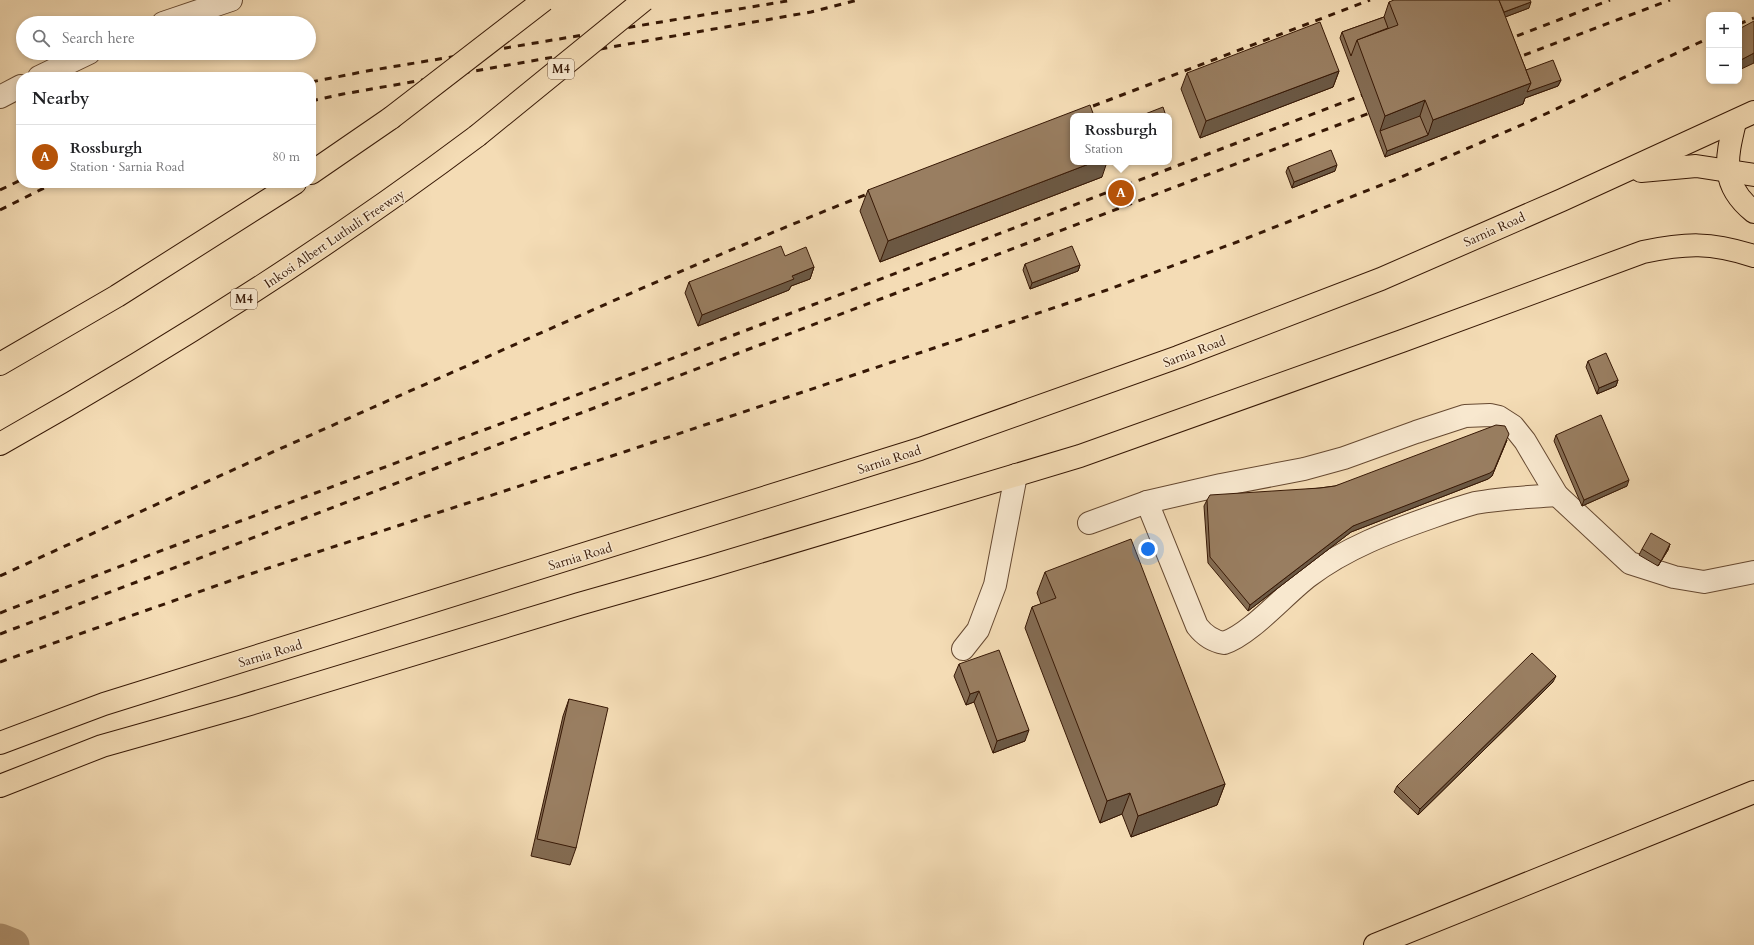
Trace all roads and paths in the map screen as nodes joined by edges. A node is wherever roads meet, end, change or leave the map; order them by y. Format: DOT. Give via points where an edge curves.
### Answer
graph roads {
  1 [pos="231,0"];
  2 [pos="544,0"];
  3 [pos="644,0"];
  4 [pos="184,16"];
  5 [pos="74,60"];
  6 [pos="49,72"];
  7 [pos="16,89"];
  8 [pos="0,97"];
  9 [pos="1754,112"];
  10 [pos="1735,122"];
  11 [pos="316,170"];
  12 [pos="1726,170"];
  13 [pos="1618,174"];
  14 [pos="1754,175"];
  15 [pos="287,188"];
  16 [pos="1754,212"];
  17 [pos="1754,256"];
  18 [pos="0,364"];
  19 [pos="0,444"];
  20 [pos="1016,475"];
  21 [pos="1557,495"];
  22 [pos="1147,502"];
  23 [pos="1089,523"];
  24 [pos="1754,572"];
  25 [pos="963,649"];
  26 [pos="5,741"];
  27 [pos="0,786"];
  28 [pos="1754,792"];
  29 [pos="1375,945"];
  1 -- 4 [label="street"];
  2 -- 11 [label="main road, bridge" via="391,118"];
  3 -- 19 [label="main road, Inkosi Albert Luthuli Freeway / M4, bridge" via="477,136 412,185 293,267 146,359"];
  5 -- 6 [label="street"];
  7 -- 8 [label="street"];
  9 -- 10 [label="main road, Sarnia Road"];
  10 -- 12 [label="main road"];
  10 -- 13 [label="main road, Sarnia Road"];
  12 -- 13 [label="main road" via="1696,166"];
  12 -- 14 [label="main road"];
  12 -- 16 [label="main road" via="1734,190"];
  13 -- 26 [label="main road, Sarnia Road" via="1381,279 1178,357 920,449 112,702"];
  15 -- 18 [label="main road" via="117,296"];
  17 -- 20 [label="main road" via="1727,247 1699,245 1643,252 1395,344 1080,456"];
  20 -- 25 [label="street" via="996,586 978,630"];
  20 -- 27 [label="main road" via="102,746"];
  21 -- 22 [label="street" via="1525,441 1513,426 1500,417 1478,414 1464,416 1344,458 1304,469"];
  21 -- 22 [label="street" via="1475,504 1408,525 1358,546 1330,561 1242,633 1224,643 1212,640 1197,626"];
  21 -- 24 [label="street" via="1630,563 1674,577 1704,582"];
  22 -- 23 [label="street"];
  28 -- 29 [label="main road"];
}
